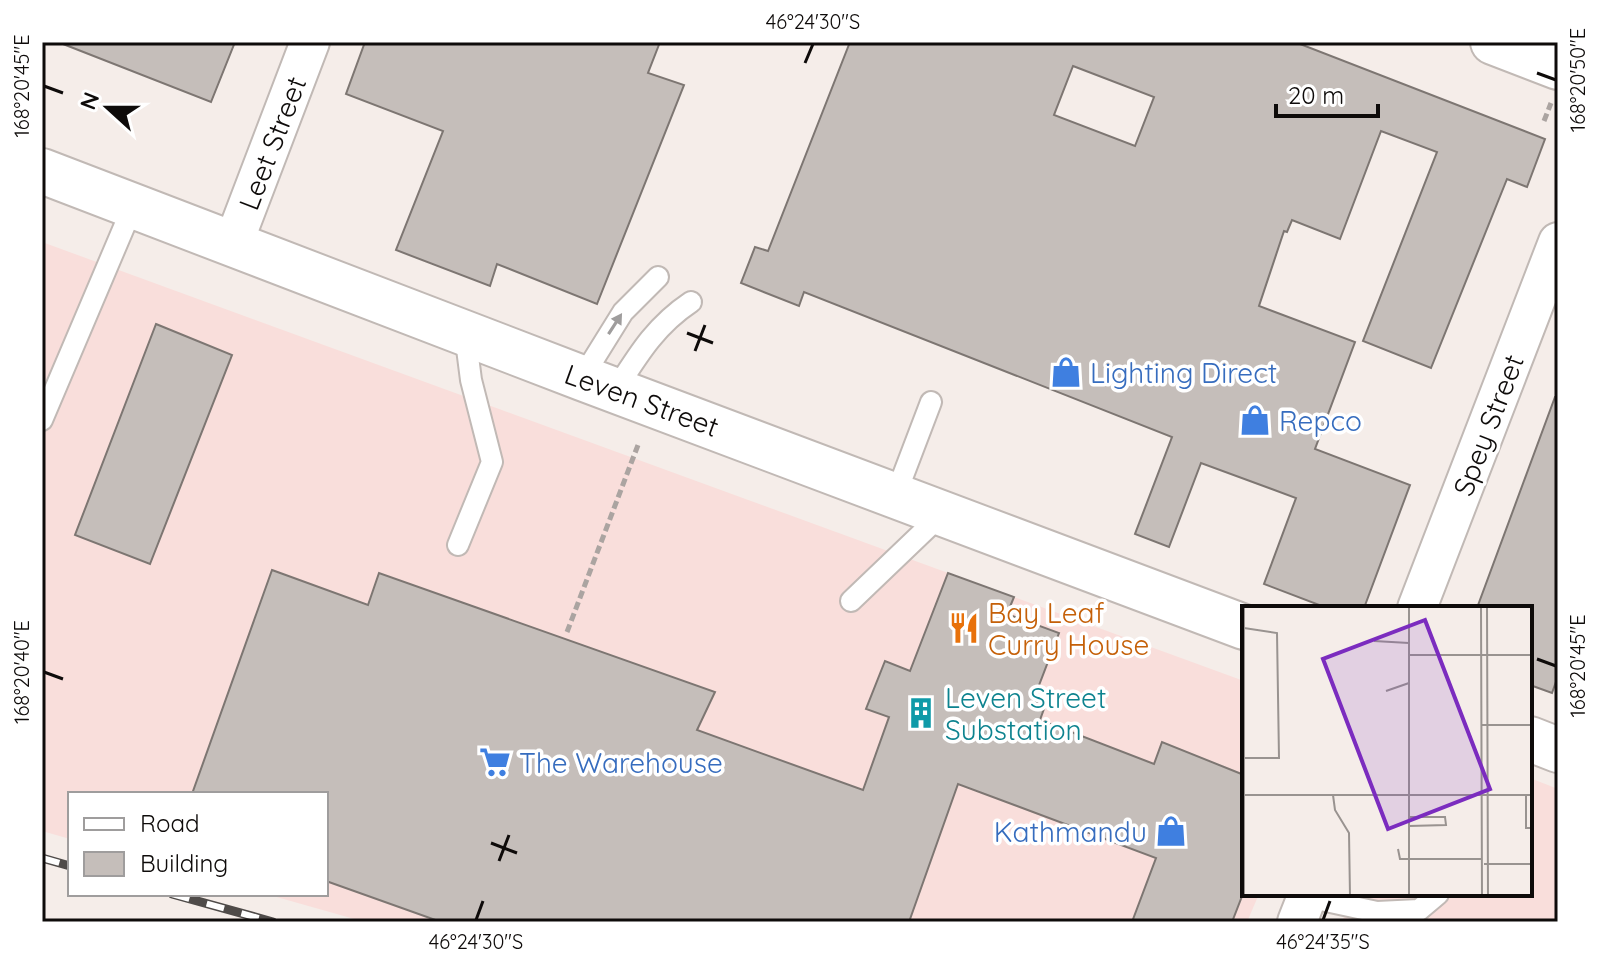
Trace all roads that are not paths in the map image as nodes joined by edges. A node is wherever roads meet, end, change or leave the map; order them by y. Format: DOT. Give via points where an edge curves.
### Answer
graph roads {
  1 [pos="310,42"];
  2 [pos="1493,42"];
  3 [pos="1555,84"];
  4 [pos="42,171"];
  5 [pos="133,206"];
  6 [pos="1558,242"];
  7 [pos="233,244"];
  8 [pos="658,277"];
  9 [pos="691,302"];
  10 [pos="465,333"];
  11 [pos="598,384"];
  12 [pos="931,402"];
  13 [pos="42,420"];
  14 [pos="896,494"];
  15 [pos="944,512"];
  16 [pos="458,545"];
  17 [pos="851,601"];
  18 [pos="1418,606"];
  19 [pos="1242,626"];
  20 [pos="1532,740"];
  21 [pos="1558,750"];
  22 [pos="1436,896"];
  23 [pos="1304,904"];
  1 -- 7 [label="street, Leet Street"];
  2 -- 3 [label="street"];
  4 -- 5 [label="street, Leven Street"];
  5 -- 7 [label="street, Leven Street"];
  5 -- 13 [label="lane"];
  6 -- 18 [label="street, Spey Street"];
  7 -- 10 [label="street, Leven Street"];
  11 -- 8 [label="lane, one-way" via="623,312"];
  9 -- 11 [label="lane"];
  10 -- 11 [label="street, Leven Street"];
  10 -- 16 [label="lane" via="492,462"];
  11 -- 14 [label="street, Leven Street"];
  12 -- 14 [label="lane"];
  14 -- 15 [label="street, Leven Street"];
  15 -- 17 [label="lane"];
  15 -- 19 [label="street, Leven Street"];
  20 -- 21 [label="street"];
  22 -- 23 [label="lane" via="1419,910 1377,912"];
}
